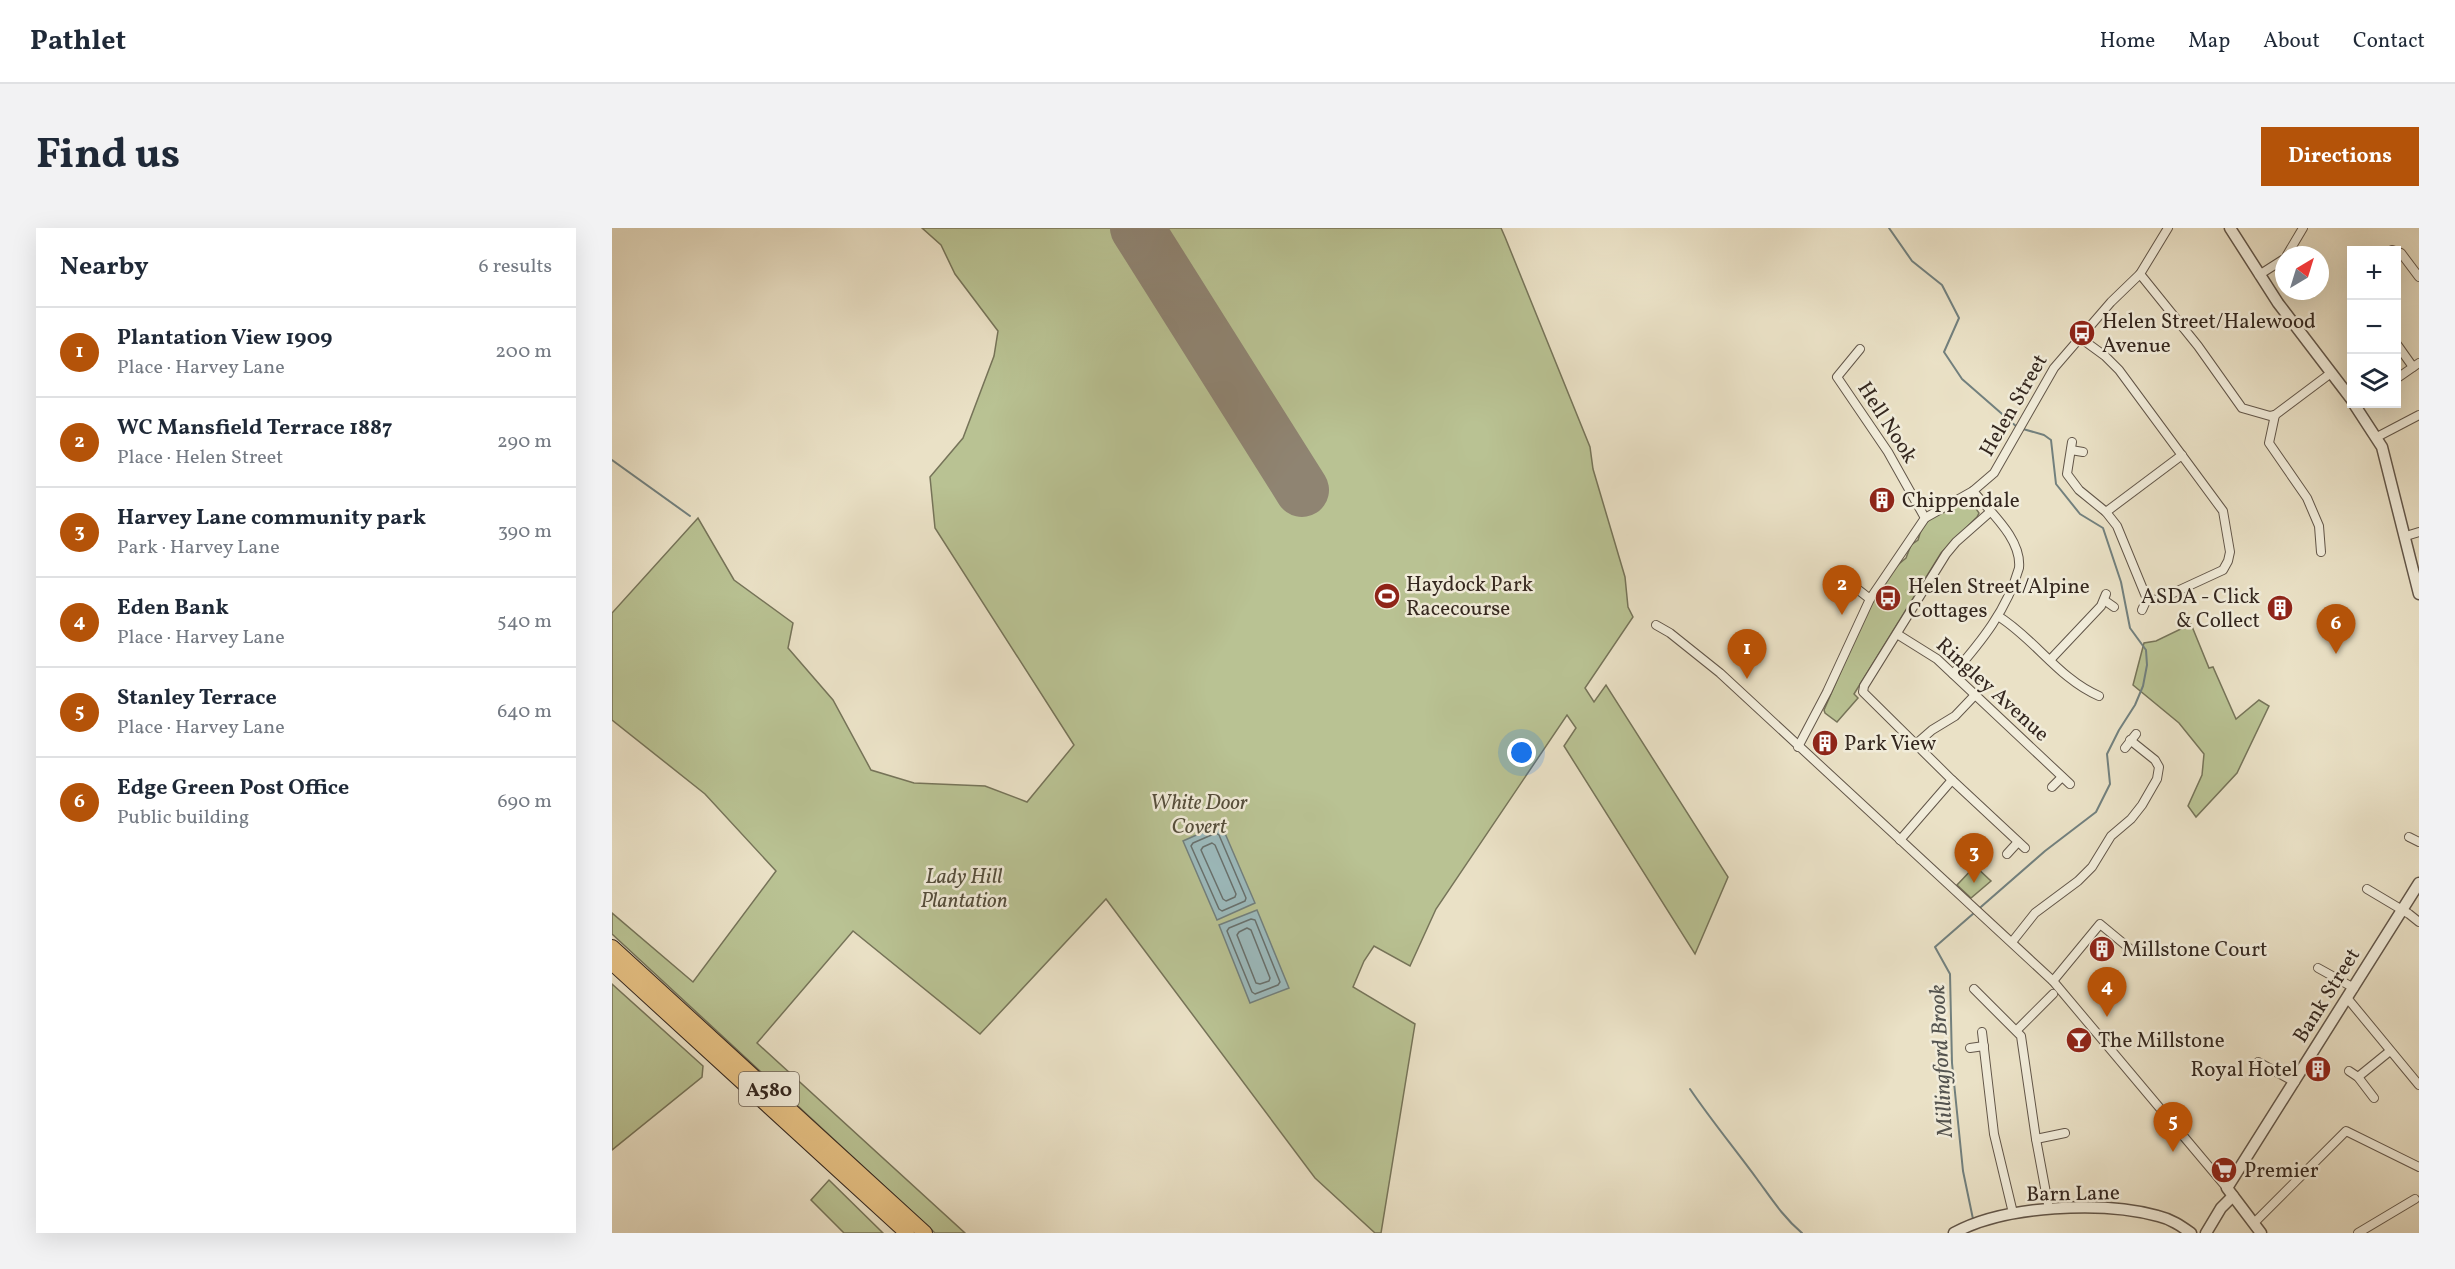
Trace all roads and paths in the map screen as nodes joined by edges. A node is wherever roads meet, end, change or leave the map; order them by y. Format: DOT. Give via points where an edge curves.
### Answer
graph roads {
  1 [pos="2168,228"];
  2 [pos="2230,228"];
  3 [pos="2303,228"];
  4 [pos="2292,246"];
  5 [pos="2401,253"];
  6 [pos="2275,264"];
  7 [pos="2140,274"];
  8 [pos="2259,275"];
  9 [pos="2419,277"];
  10 [pos="2079,337"];
  11 [pos="2401,348"];
  12 [pos="1860,349"];
  13 [pos="2416,365"];
  14 [pos="2331,373"];
  15 [pos="2401,377"];
  16 [pos="2347,392"];
  17 [pos="2359,408"];
  18 [pos="2275,415"];
  19 [pos="2419,415"];
  20 [pos="2377,437"];
  21 [pos="2083,452"];
  22 [pos="2182,455"];
  23 [pos="1973,491"];
  24 [pos="1990,512"];
  25 [pos="2106,512"];
  26 [pos="1925,518"];
  27 [pos="2419,532"];
  28 [pos="2406,536"];
  29 [pos="2321,552"];
  30 [pos="1847,581"];
  31 [pos="2419,594"];
  32 [pos="1870,599"];
  33 [pos="2147,599"];
  34 [pos="2114,607"];
  35 [pos="2142,610"];
  36 [pos="1998,616"];
  37 [pos="1656,625"];
  38 [pos="1897,634"];
  39 [pos="2050,660"];
  40 [pos="1953,674"];
  41 [pos="1975,695"];
  42 [pos="2099,696"];
  43 [pos="2130,741"];
  44 [pos="1916,744"];
  45 [pos="1798,747"];
  46 [pos="2062,777"];
  47 [pos="1952,780"];
  48 [pos="2070,784"];
  49 [pos="2052,787"];
  50 [pos="2409,837"];
  51 [pos="1900,840"];
  52 [pos="2419,842"];
  53 [pos="2007,854"];
  54 [pos="2367,889"];
  55 [pos="2417,889"];
  56 [pos="2402,909"];
  57 [pos="2419,922"];
  58 [pos="2012,942"];
  59 [pos="612,946"];
  60 [pos="2129,948"];
  61 [pos="612,963"];
  62 [pos="2318,968"];
  63 [pos="2053,981"];
  64 [pos="1974,988"];
  65 [pos="2354,988"];
  66 [pos="2053,994"];
  67 [pos="2348,999"];
  68 [pos="2017,1030"];
  69 [pos="1982,1032"];
  70 [pos="1984,1047"];
  71 [pos="1970,1048"];
  72 [pos="2390,1051"];
  73 [pos="2258,1062"];
  74 [pos="2349,1071"];
  75 [pos="2358,1077"];
  76 [pos="2295,1082"];
  77 [pos="2419,1085"];
  78 [pos="2374,1098"];
  79 [pos="2065,1133"];
  80 [pos="2036,1139"];
  81 [pos="2419,1167"];
  82 [pos="2230,1192"];
  83 [pos="2418,1199"];
  84 [pos="2049,1209"];
  85 [pos="2013,1214"];
  86 [pos="2254,1223"];
  87 [pos="907,1233"];
  88 [pos="925,1233"];
  89 [pos="1954,1233"];
  90 [pos="2191,1233"];
  91 [pos="2206,1233"];
  92 [pos="2261,1233"];
  93 [pos="2358,1233"];
  1 -- 7 [label="street, Helen Street"];
  2 -- 8 [label="street"];
  3 -- 4 [label="street"];
  5 -- 9 [label="street"];
  6 -- 8 [label="street"];
  7 -- 10 [label="street, Helen Street"];
  7 -- 18 [label="street" via="2242,408"];
  8 -- 14 [label="street"];
  10 -- 22 [label="street" via="2113,363"];
  10 -- 23 [label="street, Helen Street" via="2054,368 1994,473"];
  11 -- 13 [label="street"];
  12 -- 26 [label="street, Hell Nook" via="1837,377 1888,452"];
  13 -- 15 [label="street"];
  14 -- 16 [label="street"];
  14 -- 18 [label="street"];
  17 -- 20 [label="street"];
  18 -- 29 [label="street" via="2270,446 2307,498 2319,526"];
  19 -- 20 [label="street"];
  20 -- 28 [label="street"];
  21 -- 25 [label="street" via="2071,446 2067,474"];
  22 -- 25 [label="street"];
  22 -- 33 [label="street" via="2223,511 2229,561 2219,573 2158,600"];
  23 -- 24 [label="street"];
  23 -- 26 [label="street, Helen Street"];
  24 -- 36 [label="street" via="2014,543 2020,560 2017,576"];
  24 -- 38 [label="street" via="1946,554"];
  25 -- 33 [label="street" via="2123,538"];
  26 -- 32 [label="street, Helen Street"];
  27 -- 28 [label="street"];
  28 -- 31 [label="street"];
  30 -- 32 [label="street"];
  32 -- 45 [label="street, Helen Street"];
  33 -- 35 [label="street"];
  34 -- 39 [label="street" via="2105,597"];
  36 -- 39 [label="street"];
  36 -- 40 [label="street"];
  37 -- 45 [label="street" via="1719,673"];
  38 -- 40 [label="street, Ringley Avenue"];
  38 -- 44 [label="street" via="1863,692"];
  39 -- 42 [label="street" via="2080,688"];
  40 -- 41 [label="street, Ringley Avenue"];
  41 -- 44 [label="street" via="1955,716"];
  41 -- 46 [label="street, Ringley Avenue"];
  43 -- 58 [label="street" via="2159,767 2157,779 2142,805 2111,837 2086,874 2035,913"];
  44 -- 47 [label="street"];
  45 -- 51 [label="street"];
  46 -- 48 [label="street, Ringley Avenue"];
  46 -- 49 [label="street"];
  47 -- 51 [label="street"];
  47 -- 53 [label="street" via="2021,845"];
  50 -- 52 [label="street"];
  51 -- 58 [label="street"];
  54 -- 56 [label="street"];
  55 -- 56 [label="street, Bank Street"];
  56 -- 57 [label="street"];
  56 -- 65 [label="street, Bank Street"];
  58 -- 63 [label="street"];
  59 -- 88 [label="highway, A580"];
  60 -- 63 [label="street" via="2100,924"];
  61 -- 87 [label="highway, A580"];
  62 -- 65 [label="street"];
  63 -- 82 [label="street"];
  64 -- 68 [label="street"];
  65 -- 67 [label="street, Bank Street"];
  66 -- 68 [label="street"];
  67 -- 72 [label="street"];
  67 -- 76 [label="street, Bank Street"];
  68 -- 80 [label="street"];
  69 -- 70 [label="street"];
  70 -- 71 [label="street"];
  70 -- 85 [label="street" via="1994,1134"];
  72 -- 75 [label="street"];
  72 -- 77 [label="street"];
  73 -- 76 [label="street"];
  74 -- 75 [label="street"];
  75 -- 78 [label="street"];
  76 -- 82 [label="street, Bank Street"];
  79 -- 80 [label="street"];
  80 -- 84 [label="street"];
  81 -- 86 [label="street" via="2346,1131"];
  82 -- 86 [label="street"];
  82 -- 91 [label="street, Bank Street"];
  83 -- 93 [label="street"];
  84 -- 85 [label="street, Barn Lane"];
  84 -- 90 [label="street, Barn Lane" via="2147,1214 2170,1220"];
  85 -- 89 [label="street, Barn Lane"];
  86 -- 92 [label="street"];
}
